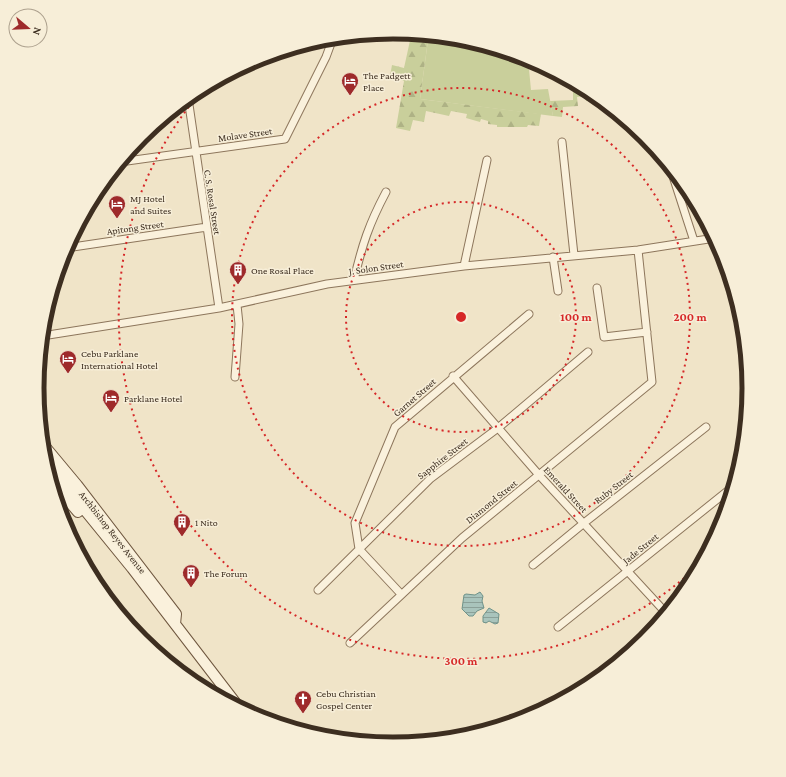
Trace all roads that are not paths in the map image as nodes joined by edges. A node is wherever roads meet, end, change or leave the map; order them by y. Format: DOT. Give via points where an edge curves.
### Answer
graph roads {
  1 [pos="330,45"];
  2 [pos="189,105"];
  3 [pos="562,142"];
  4 [pos="194,151"];
  5 [pos="487,160"];
  6 [pos="128,161"];
  7 [pos="675,182"];
  8 [pos="386,192"];
  9 [pos="207,227"];
  10 [pos="708,239"];
  11 [pos="694,241"];
  12 [pos="74,247"];
  13 [pos="638,250"];
  14 [pos="574,255"];
  15 [pos="553,257"];
  16 [pos="464,266"];
  17 [pos="354,280"];
  18 [pos="597,288"];
  19 [pos="558,291"];
  20 [pos="237,305"];
  21 [pos="219,308"];
  22 [pos="529,314"];
  23 [pos="647,332"];
  24 [pos="47,335"];
  25 [pos="588,352"];
  26 [pos="453,376"];
  27 [pos="235,377"];
  28 [pos="706,427"];
  29 [pos="498,428"];
  30 [pos="49,452"];
  31 [pos="53,471"];
  32 [pos="539,475"];
  33 [pos="58,487"];
  34 [pos="727,491"];
  35 [pos="584,523"];
  36 [pos="359,549"];
  37 [pos="533,565"];
  38 [pos="628,571"];
  39 [pos="318,590"];
  40 [pos="401,594"];
  41 [pos="663,610"];
  42 [pos="175,624"];
  43 [pos="558,627"];
  44 [pos="350,643"];
  45 [pos="225,689"];
  46 [pos="221,693"];
  47 [pos="233,699"];
  1 -- 4 [label="street, Molave Street" via="285,139"];
  2 -- 4 [label="street, C. S. Rosal Street"];
  3 -- 14 [label="street"];
  4 -- 6 [label="street, Molave Street"];
  4 -- 9 [label="street, C. S. Rosal Street"];
  5 -- 16 [label="street"];
  7 -- 11 [label="street"];
  8 -- 17 [label="street" via="370,221"];
  9 -- 12 [label="street, Apitong Street"];
  9 -- 21 [label="street, C. S. Rosal Street"];
  10 -- 11 [label="street, J. Solon Street"];
  11 -- 13 [label="street, J. Solon Street"];
  13 -- 14 [label="street, J. Solon Street"];
  13 -- 23 [label="street"];
  14 -- 15 [label="street, J. Solon Street"];
  15 -- 16 [label="street, J. Solon Street"];
  15 -- 19 [label="street"];
  16 -- 17 [label="street, J. Solon Street"];
  17 -- 20 [label="street, J. Solon Street"];
  18 -- 23 [label="street" via="604,337"];
  20 -- 21 [label="street, J. Solon Street"];
  20 -- 27 [label="street" via="239,324"];
  21 -- 24 [label="street, J. Solon Street"];
  22 -- 26 [label="street, Garnet Street"];
  23 -- 32 [label="street, Diamond Street" via="652,382"];
  25 -- 29 [label="street, Sapphire Street"];
  26 -- 29 [label="street, Emerald Street"];
  26 -- 36 [label="street, Garnet Street" via="395,427 354,523"];
  28 -- 35 [label="street, Ruby Street"];
  29 -- 32 [label="street, Emerald Street"];
  29 -- 36 [label="street, Sapphire Street" via="430,479"];
  30 -- 42 [label="main road, Archbishop Reyes Avenue" via="176,614"];
  31 -- 42 [label="main road, Archbishop Reyes Avenue"];
  32 -- 35 [label="street, Emerald Street"];
  32 -- 40 [label="street, Diamond Street" via="462,538"];
  33 -- 42 [label="main road, Archbishop Reyes Avenue" via="168,622"];
  34 -- 38 [label="street, Jade Street"];
  35 -- 37 [label="street, Ruby Street"];
  35 -- 38 [label="street, Emerald Street"];
  36 -- 39 [label="street, Sapphire Street"];
  36 -- 40 [label="street"];
  38 -- 41 [label="street, Emerald Street"];
  38 -- 43 [label="street, Jade Street"];
  40 -- 44 [label="street, Diamond Street"];
  42 -- 45 [label="main road, Archbishop Reyes Avenue"];
  45 -- 46 [label="street"];
  45 -- 47 [label="main road, Archbishop Reyes Avenue"];
}
